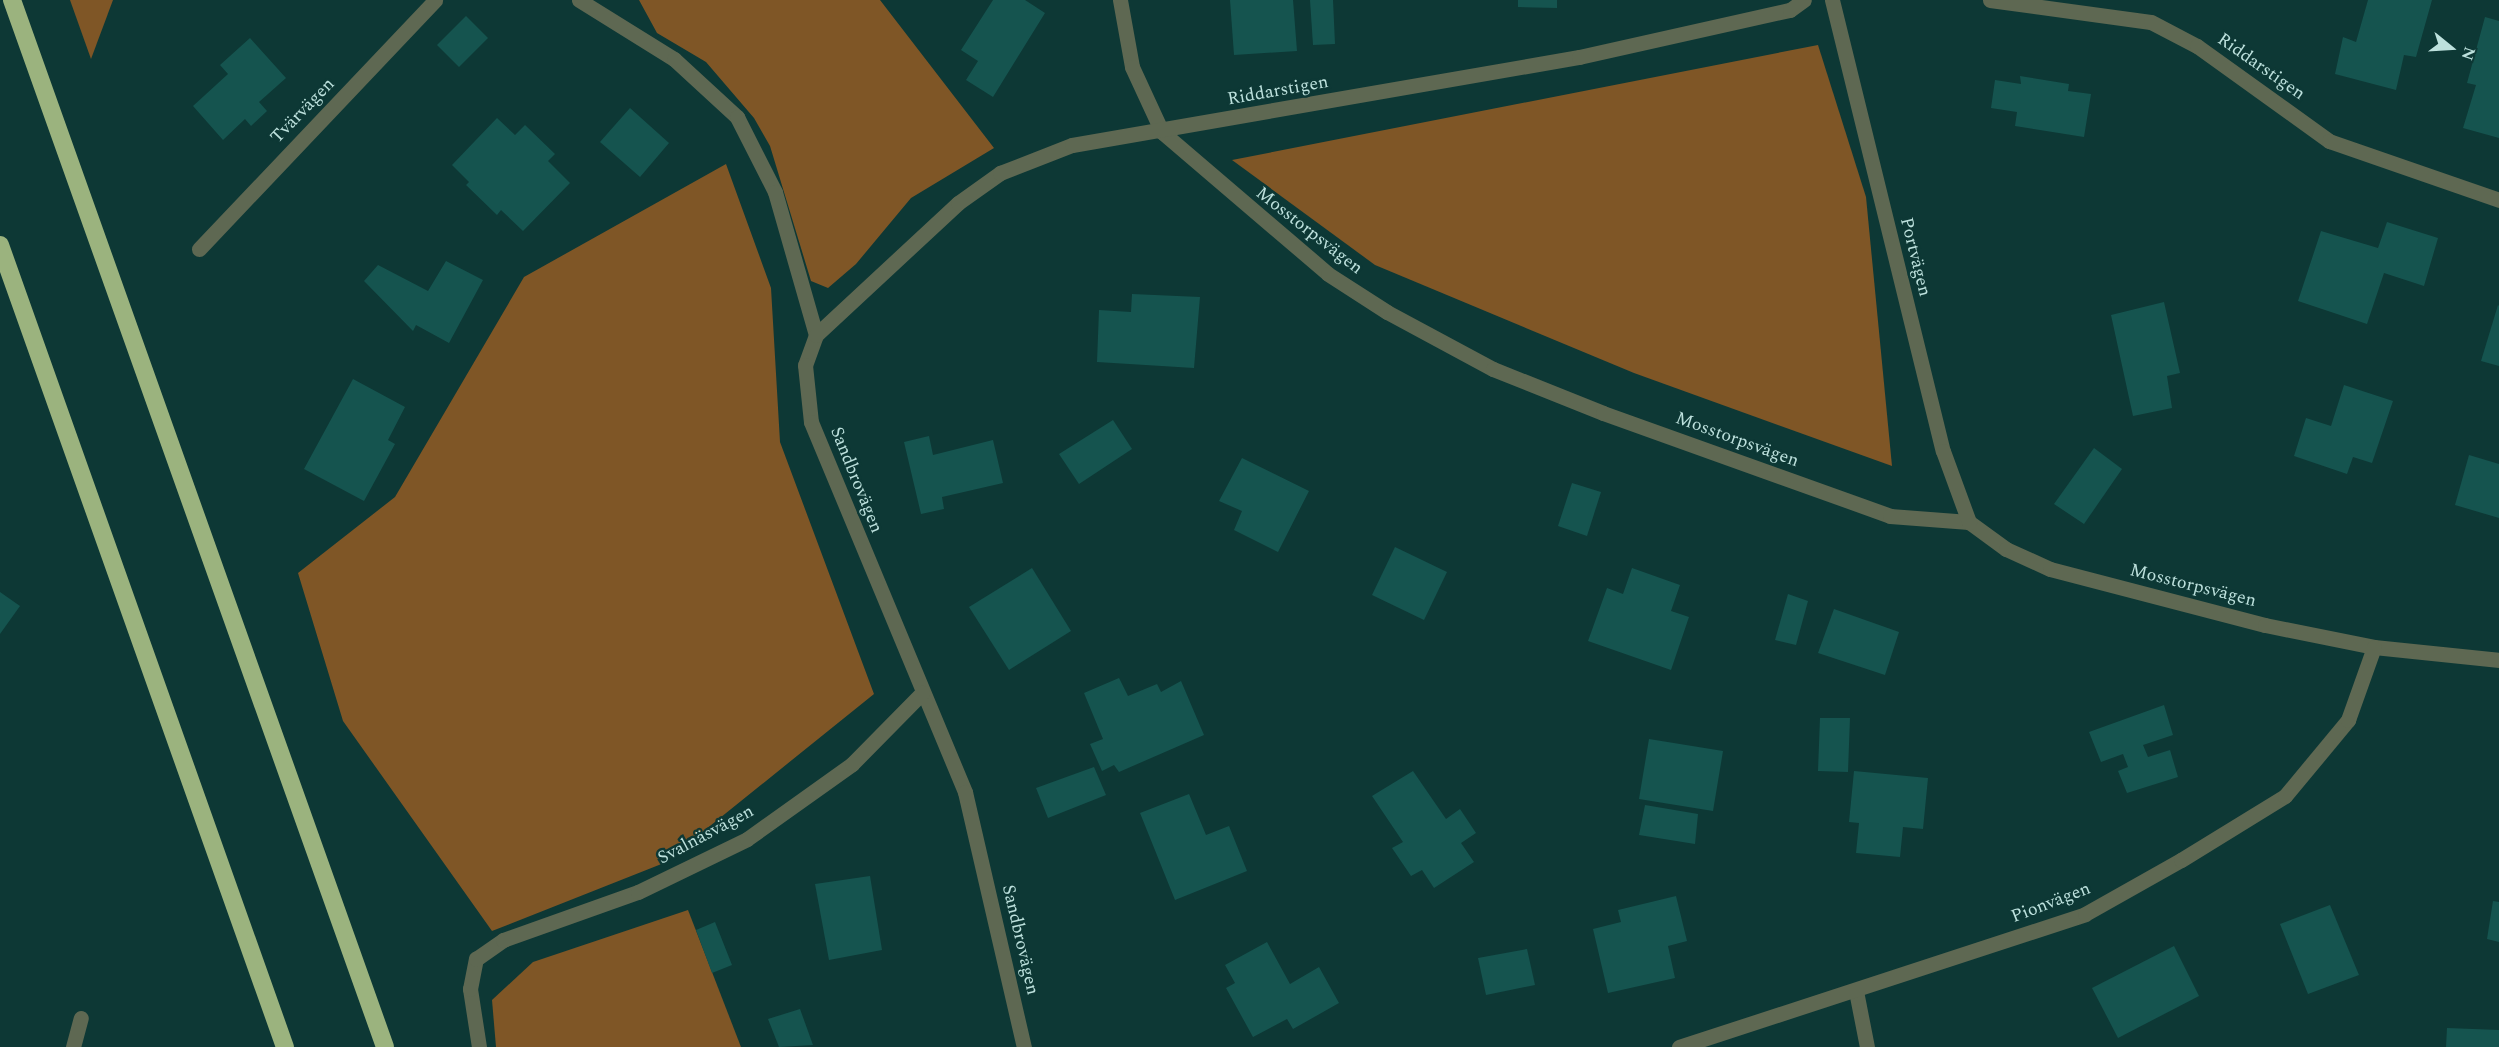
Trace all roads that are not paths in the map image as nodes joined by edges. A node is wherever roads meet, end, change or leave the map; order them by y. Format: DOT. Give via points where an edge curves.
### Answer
graph roads {
  1 [pos="12,0"];
  2 [pos="435,0"];
  3 [pos="579,0"];
  4 [pos="1120,0"];
  5 [pos="1804,0"];
  6 [pos="1832,0"];
  7 [pos="1990,0"];
  8 [pos="1162,132"];
  9 [pos="2499,200"];
  10 [pos="0,245"];
  11 [pos="198,249"];
  12 [pos="816,335"];
  13 [pos="1969,522"];
  14 [pos="2374,647"];
  15 [pos="2499,660"];
  16 [pos="922,693"];
  17 [pos="1856,991"];
  18 [pos="81,1018"];
  19 [pos="74,1047"];
  20 [pos="285,1047"];
  21 [pos="385,1047"];
  22 [pos="479,1047"];
  23 [pos="1024,1047"];
  24 [pos="1679,1047"];
  25 [pos="1866,1047"];
  1 -- 21 [label="highway"];
  2 -- 11 [label="street, Tvärvägen"];
  3 -- 12 [label="street" via="674,59 737,117 775,192"];
  4 -- 8 [label="street, Mosstorpsvägen" via="1132,67"];
  5 -- 8 [label="street, Riddarstigen" via="1790,10 1579,57"];
  6 -- 13 [label="street, Portvägen" via="1943,451"];
  7 -- 9 [label="street, Riddarstigen" via="2151,22 2197,46 2329,141"];
  8 -- 12 [label="street, Riddarstigen" via="1072,145 1000,173 958,202"];
  8 -- 13 [label="street, Mosstorpsvägen" via="1328,274 1387,312 1493,369 1603,413 1890,516"];
  10 -- 20 [label="highway"];
  12 -- 16 [label="street, Sandbrovägen" via="805,365 811,422"];
  13 -- 14 [label="street, Mosstorpsvägen" via="2006,549 2050,569 2265,625"];
  14 -- 15 [label="street, Mosstorpsvägen"];
  14 -- 17 [label="street, Pionvägen" via="2348,720 2285,796 2085,914"];
  16 -- 22 [label="street, Svalnäsvägen" via="852,764 747,839 638,892 503,940 476,960 470,989"];
  16 -- 23 [label="street, Sandbrovägen" via="965,792"];
  17 -- 24 [label="street, Pionvägen"];
  17 -- 25 [label="street"];
  18 -- 19 [label="street"];
}
